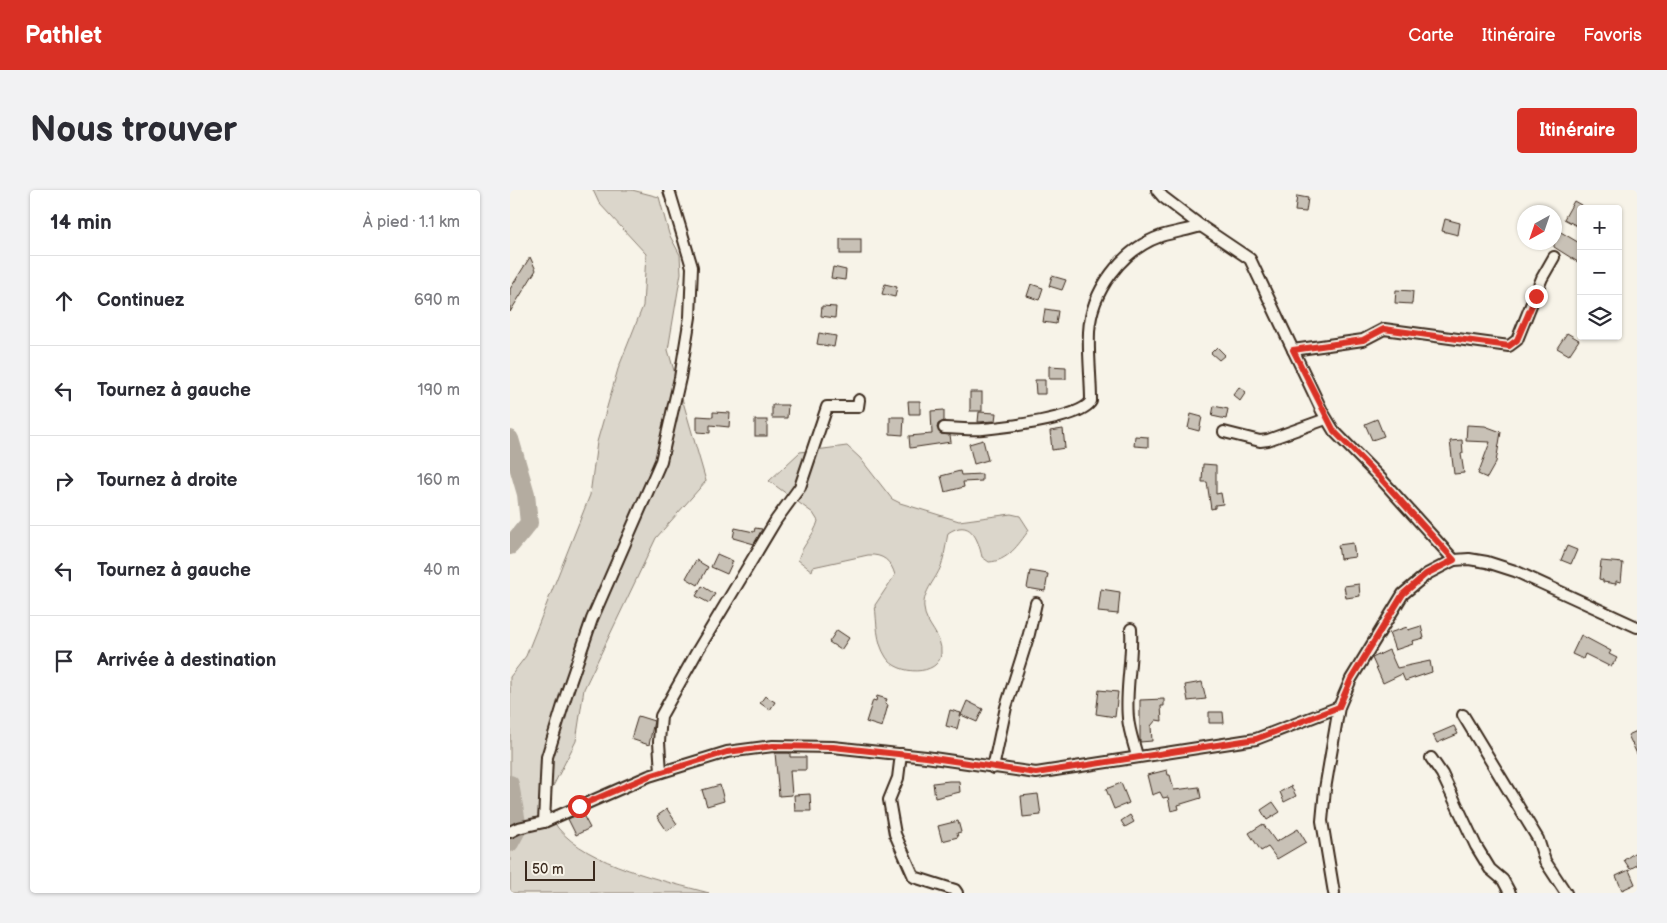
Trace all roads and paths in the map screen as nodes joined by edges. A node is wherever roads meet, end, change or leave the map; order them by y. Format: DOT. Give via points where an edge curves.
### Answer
graph roads {
  1 [pos="669,190"];
  2 [pos="1157,190"];
  3 [pos="1201,226"];
  4 [pos="1554,257"];
  5 [pos="1293,350"];
  6 [pos="859,400"];
  7 [pos="1326,419"];
  8 [pos="944,428"];
  9 [pos="1224,432"];
  10 [pos="1454,560"];
  11 [pos="1036,603"];
  12 [pos="1637,627"];
  13 [pos="1132,629"];
  14 [pos="1339,707"];
  15 [pos="1463,714"];
  16 [pos="901,754"];
  17 [pos="1137,756"];
  18 [pos="1432,758"];
  19 [pos="994,768"];
  20 [pos="661,772"];
  21 [pos="544,822"];
  22 [pos="510,832"];
  23 [pos="958,893"];
  24 [pos="1334,893"];
  25 [pos="1510,893"];
  26 [pos="1566,893"];
  1 -- 21 [label="street" via="692,267 690,317 680,378 661,461 592,619 547,757"];
  2 -- 3 [label="street"];
  3 -- 5 [label="street" via="1250,259"];
  3 -- 8 [label="street" via="1160,237 1142,246 1107,279 1096,300 1089,332 1091,401 1086,408 1055,418 983,429"];
  4 -- 5 [label="street" via="1517,340 1509,346 1384,329 1363,340"];
  5 -- 7 [label="street"];
  6 -- 20 [label="street" via="858,407 827,407 800,487 776,520 661,716"];
  7 -- 9 [label="street" via="1268,440"];
  7 -- 10 [label="street"];
  10 -- 12 [label="street" via="1486,562 1515,572"];
  10 -- 14 [label="street" via="1426,574 1403,594 1351,679"];
  11 -- 19 [label="street" via="1006,707"];
  13 -- 17 [label="street" via="1128,720"];
  14 -- 17 [label="street" via="1256,739"];
  14 -- 24 [label="street" via="1322,821"];
  15 -- 26 [label="street" via="1538,839 1545,861"];
  16 -- 19 [label="street"];
  16 -- 20 [label="street" via="833,747 773,746 727,752"];
  16 -- 23 [label="street" via="898,778 889,800 895,834 905,860 914,877"];
  17 -- 19 [label="street" via="1036,773"];
  18 -- 25 [label="street" via="1476,846"];
  20 -- 21 [label="street"];
  21 -- 22 [label="street"];
}
